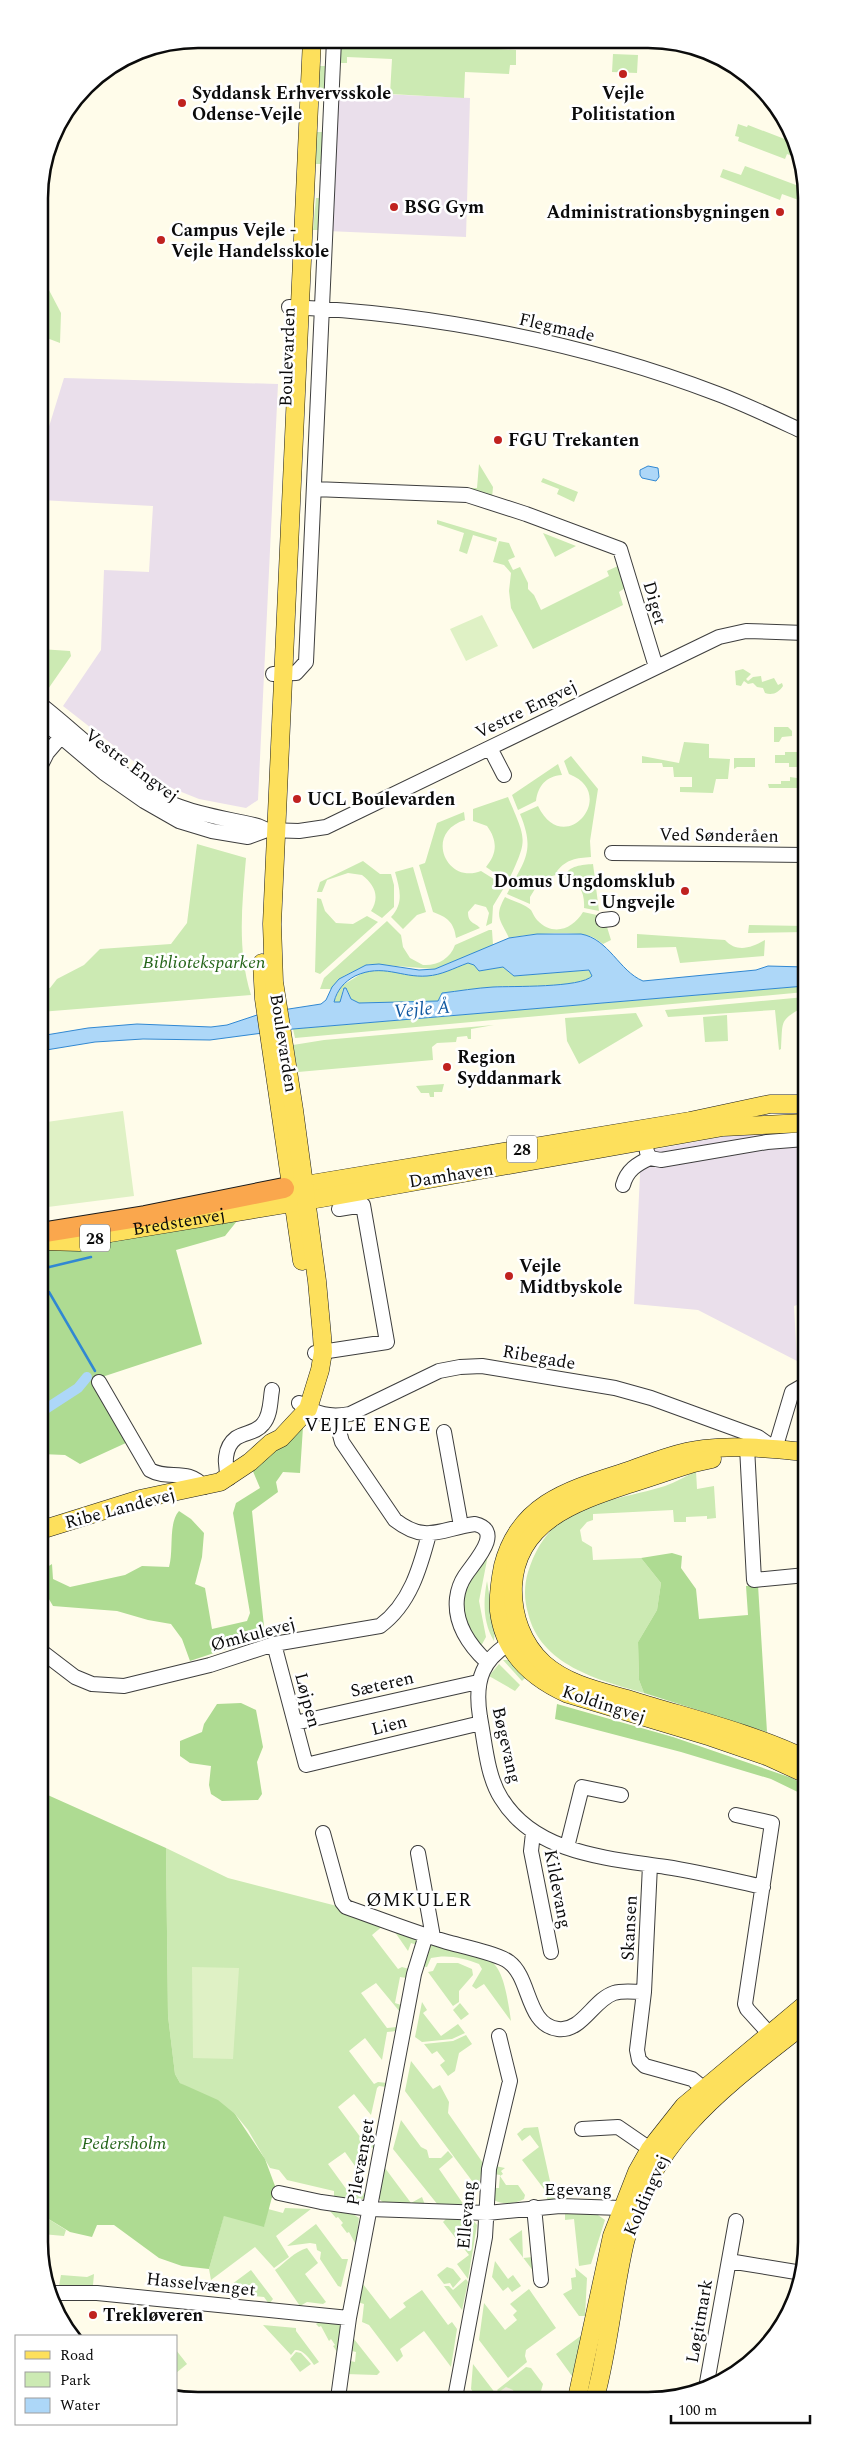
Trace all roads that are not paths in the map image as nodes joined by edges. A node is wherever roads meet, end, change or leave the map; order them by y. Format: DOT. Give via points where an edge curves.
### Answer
graph roads {
  1 [pos="301,48"];
  2 [pos="311,48"];
  3 [pos="334,48"];
  4 [pos="295,308"];
  5 [pos="321,309"];
  6 [pos="798,429"];
  7 [pos="314,489"];
  8 [pos="798,633"];
  9 [pos="656,667"];
  10 [pos="278,674"];
  11 [pos="48,713"];
  12 [pos="48,723"];
  13 [pos="65,733"];
  14 [pos="490,748"];
  15 [pos="48,752"];
  16 [pos="504,775"];
  17 [pos="272,831"];
  18 [pos="612,853"];
  19 [pos="798,855"];
  20 [pos="798,1104"];
  21 [pos="798,1113"];
  22 [pos="798,1123"];
  23 [pos="723,1126"];
  24 [pos="644,1135"];
  25 [pos="798,1139"];
  26 [pos="650,1158"];
  27 [pos="623,1185"];
  28 [pos="294,1194"];
  29 [pos="339,1209"];
  30 [pos="48,1232"];
  31 [pos="48,1241"];
  32 [pos="319,1352"];
  33 [pos="99,1382"];
  34 [pos="798,1389"];
  35 [pos="272,1390"];
  36 [pos="303,1406"];
  37 [pos="335,1417"];
  38 [pos="444,1432"];
  39 [pos="775,1449"];
  40 [pos="798,1451"];
  41 [pos="747,1453"];
  42 [pos="798,1460"];
  43 [pos="229,1478"];
  44 [pos="204,1487"];
  45 [pos="461,1526"];
  46 [pos="48,1528"];
  47 [pos="429,1534"];
  48 [pos="798,1576"];
  49 [pos="516,1639"];
  50 [pos="274,1644"];
  51 [pos="48,1656"];
  52 [pos="487,1662"];
  53 [pos="478,1682"];
  54 [pos="295,1723"];
  55 [pos="481,1723"];
  56 [pos="798,1756"];
  57 [pos="306,1765"];
  58 [pos="798,1770"];
  59 [pos="621,1795"];
  60 [pos="736,1815"];
  61 [pos="323,1832"];
  62 [pos="533,1833"];
  63 [pos="567,1847"];
  64 [pos="418,1853"];
  65 [pos="650,1865"];
  66 [pos="763,1887"];
  67 [pos="429,1936"];
  68 [pos="551,1952"];
  69 [pos="644,1992"];
  70 [pos="798,2013"];
  71 [pos="798,2026"];
  72 [pos="499,2036"];
  73 [pos="774,2038"];
  74 [pos="703,2088"];
  75 [pos="582,2129"];
  76 [pos="650,2149"];
  77 [pos="279,2193"];
  78 [pos="534,2207"];
  79 [pos="621,2208"];
  80 [pos="370,2209"];
  81 [pos="487,2213"];
  82 [pos="736,2221"];
  83 [pos="729,2260"];
  84 [pos="796,2272"];
  85 [pos="542,2280"];
  86 [pos="57,2293"];
  87 [pos="349,2318"];
  88 [pos="707,2380"];
  89 [pos="339,2392"];
  90 [pos="456,2392"];
  91 [pos="578,2392"];
  92 [pos="596,2392"];
  1 -- 4 [label="main road, Boulevarden"];
  2 -- 4 [label="main road, Boulevarden"];
  3 -- 5 [label="street, Boulevarden"];
  4 -- 5 [label="street, Flegmade"];
  4 -- 10 [label="main road, Boulevarden"];
  5 -- 6 [label="street, Flegmade" via="463,327 570,348 716,393"];
  5 -- 7 [label="street, Boulevarden"];
  7 -- 9 [label="street, Diget" via="467,495 620,549"];
  7 -- 10 [label="street, Boulevarden" via="306,662 296,674"];
  8 -- 9 [label="street, Vestre Engvej" via="730,633"];
  9 -- 14 [label="street, Vestre Engvej"];
  10 -- 17 [label="main road, Boulevarden"];
  11 -- 13 [label="street, Vestre Engvej"];
  12 -- 13 [label="street, Vestre Engvej"];
  13 -- 15 [label="street"];
  13 -- 17 [label="street, Vestre Engvej" via="166,800 196,813"];
  14 -- 16 [label="street"];
  14 -- 17 [label="street, Vestre Engvej" via="326,827"];
  17 -- 28 [label="main road, Boulevarden" via="262,962 272,1007"];
  18 -- 19 [label="street, Ved Sønderåen"];
  20 -- 24 [label="main road, Damhaven / 28" via="770,1104"];
  21 -- 23 [label="main road"];
  22 -- 23 [label="main road, Damhaven / 28"];
  23 -- 24 [label="main road, Damhaven / 28"];
  24 -- 26 [label="street"];
  24 -- 28 [label="main road, Damhaven / 28"];
  25 -- 26 [label="street" via="661,1160"];
  26 -- 27 [label="street" via="634,1166"];
  28 -- 30 [label="highway, Bredstenvej / 28"];
  28 -- 31 [label="main road, Bredstenvej / 28" via="80,1242"];
  28 -- 32 [label="main road, Boulevarden"];
  29 -- 32 [label="street" via="363,1205 388,1342"];
  32 -- 36 [label="main road, Boulevarden" via="316,1388"];
  33 -- 44 [label="street" via="150,1470 157,1474 196,1478"];
  34 -- 39 [label="street" via="792,1392"];
  35 -- 43 [label="street" via="265,1422 231,1444 226,1460"];
  36 -- 37 [label="street" via="324,1416"];
  36 -- 43 [label="main road, Ribe Landevej" via="281,1438 270,1443"];
  37 -- 39 [label="street, Ribegade" via="350,1414 439,1371 482,1366 615,1388 651,1398 758,1437"];
  37 -- 47 [label="street" via="342,1442 395,1520 407,1529"];
  38 -- 45 [label="street"];
  39 -- 40 [label="main road, Koldingvej"];
  39 -- 41 [label="main road, Koldingvej"];
  41 -- 42 [label="main road, Koldingvej"];
  41 -- 48 [label="street" via="754,1580"];
  41 -- 49 [label="main road, Koldingvej" via="704,1449 671,1456 581,1486 540,1507 512,1540 500,1578 500,1619"];
  43 -- 44 [label="main road, Ribe Landevej"];
  44 -- 46 [label="main road, Ribe Landevej" via="140,1499"];
  45 -- 47 [label="street"];
  45 -- 52 [label="street" via="481,1525 487,1534 485,1547 465,1576 457,1599 465,1638"];
  47 -- 50 [label="street, Ømkulevej" via="418,1574 390,1619 380,1626"];
  49 -- 52 [label="street, Bøgevang"];
  49 -- 56 [label="main road, Koldingvej" via="571,1681 755,1738"];
  49 -- 58 [label="main road, Koldingvej" via="529,1670 551,1687 711,1737"];
  50 -- 51 [label="street, Ømkulevej" via="210,1665 124,1686 92,1684 75,1677"];
  50 -- 54 [label="street, Løjpen"];
  52 -- 53 [label="street, Bøgevang"];
  53 -- 54 [label="street, Sæteren"];
  53 -- 55 [label="street, Bøgevang"];
  54 -- 57 [label="street, Løjpen"];
  55 -- 57 [label="street, Lien"];
  55 -- 62 [label="street, Bøgevang" via="492,1776 500,1797 515,1818"];
  59 -- 63 [label="street" via="582,1787"];
  60 -- 66 [label="street" via="772,1823"];
  61 -- 67 [label="street" via="346,1907"];
  62 -- 63 [label="street, Bøgevang"];
  62 -- 68 [label="street, Kildevang" via="531,1851"];
  63 -- 65 [label="street, Bøgevang" via="600,1857"];
  64 -- 67 [label="street"];
  65 -- 66 [label="street, Bøgevang"];
  65 -- 69 [label="street, Skansen"];
  66 -- 73 [label="street" via="745,2004"];
  67 -- 69 [label="street" via="507,1960 518,1970 538,2018 546,2026 569,2028 614,1993"];
  67 -- 80 [label="street, Pilevænget" via="414,1974"];
  69 -- 74 [label="street, Skansen" via="637,2050 640,2060 645,2066 692,2079"];
  70 -- 73 [label="main road, Koldingvej"];
  71 -- 73 [label="main road, Koldingvej"];
  72 -- 81 [label="street, Ellevang" via="510,2081 489,2170"];
  73 -- 74 [label="main road, Koldingvej"];
  73 -- 92 [label="main road, Koldingvej" via="689,2120 656,2168 626,2240"];
  74 -- 76 [label="main road, Koldingvej" via="684,2106"];
  75 -- 76 [label="street, Koldingvej" via="618,2127"];
  76 -- 79 [label="main road, Koldingvej"];
  77 -- 80 [label="street, Egevang"];
  78 -- 79 [label="street, Egevang" via="580,2205"];
  78 -- 81 [label="street, Egevang"];
  78 -- 85 [label="street, Egevang"];
  79 -- 91 [label="main road, Koldingvej" via="605,2263"];
  80 -- 81 [label="street, Egevang"];
  80 -- 87 [label="street, Pilevænget"];
  81 -- 90 [label="street, Ellevang"];
  82 -- 83 [label="street, Løgitmark"];
  83 -- 84 [label="street, Løgitmark"];
  83 -- 88 [label="street, Løgitmark"];
  86 -- 87 [label="street, Hasselvænget" via="97,2292"];
  87 -- 89 [label="street, Pilevænget"];
}
